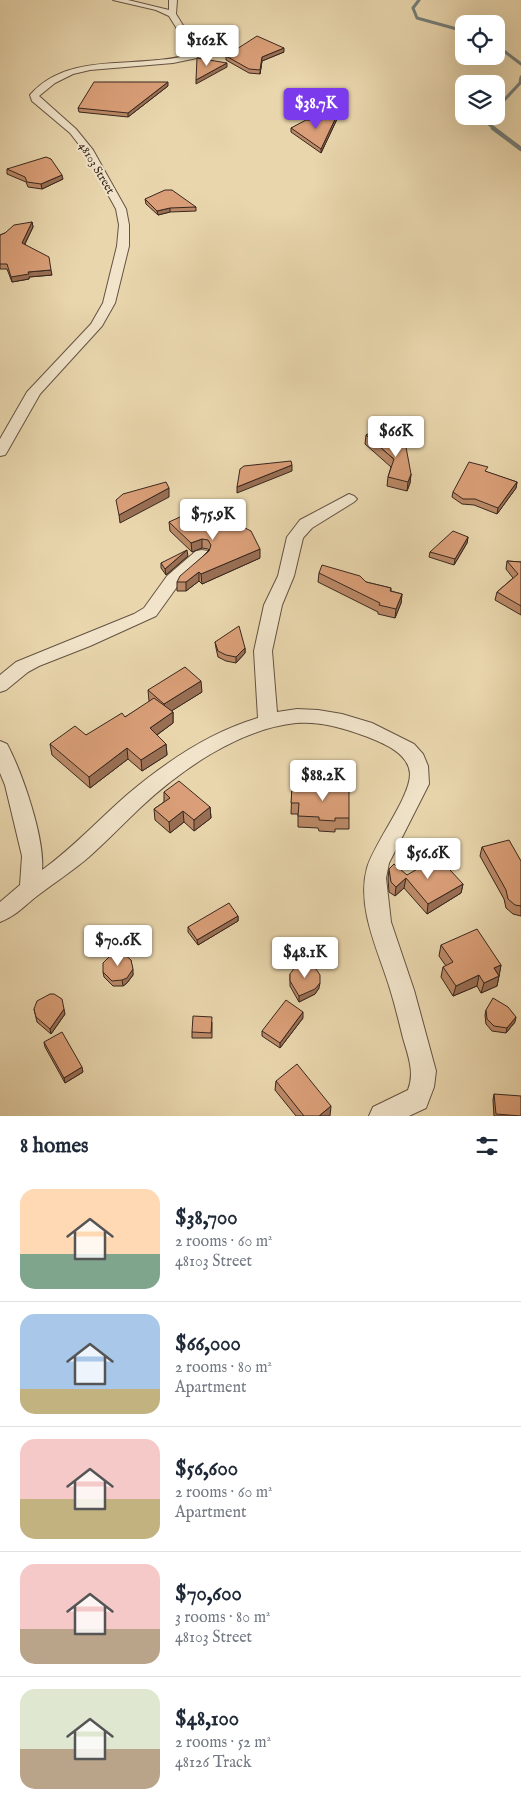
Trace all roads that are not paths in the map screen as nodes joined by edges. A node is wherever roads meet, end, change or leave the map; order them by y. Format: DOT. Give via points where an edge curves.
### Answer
graph roads {
  1 [pos="117,0"];
  2 [pos="173,0"];
  3 [pos="172,14"];
  4 [pos="0,452"];
  5 [pos="349,499"];
  6 [pos="202,555"];
  7 [pos="0,685"];
  8 [pos="268,721"];
  9 [pos="0,749"];
  10 [pos="30,889"];
  11 [pos="0,912"];
  12 [pos="382,1116"];
  1 -- 3 [label="street"];
  2 -- 3 [label="street"];
  3 -- 4 [label="street, 48103 Street" via="196,53 194,56 77,69 56,77 34,95 73,130 88,150 122,210 123,246 109,303 96,326 34,392"];
  5 -- 8 [label="street" via="306,524 295,537 286,576 273,605 263,651"];
  6 -- 7 [label="street" via="174,580 150,612 33,661"];
  8 -- 10 [label="street" via="246,728 190,759 136,800 59,871"];
  8 -- 12 [label="street" via="298,716 323,718 372,730 403,745 416,757 421,770 418,784 379,863 375,878 380,922 424,1071 417,1098"];
  9 -- 10 [label="street" via="15,784 33,856"];
  10 -- 11 [label="street"];
}
